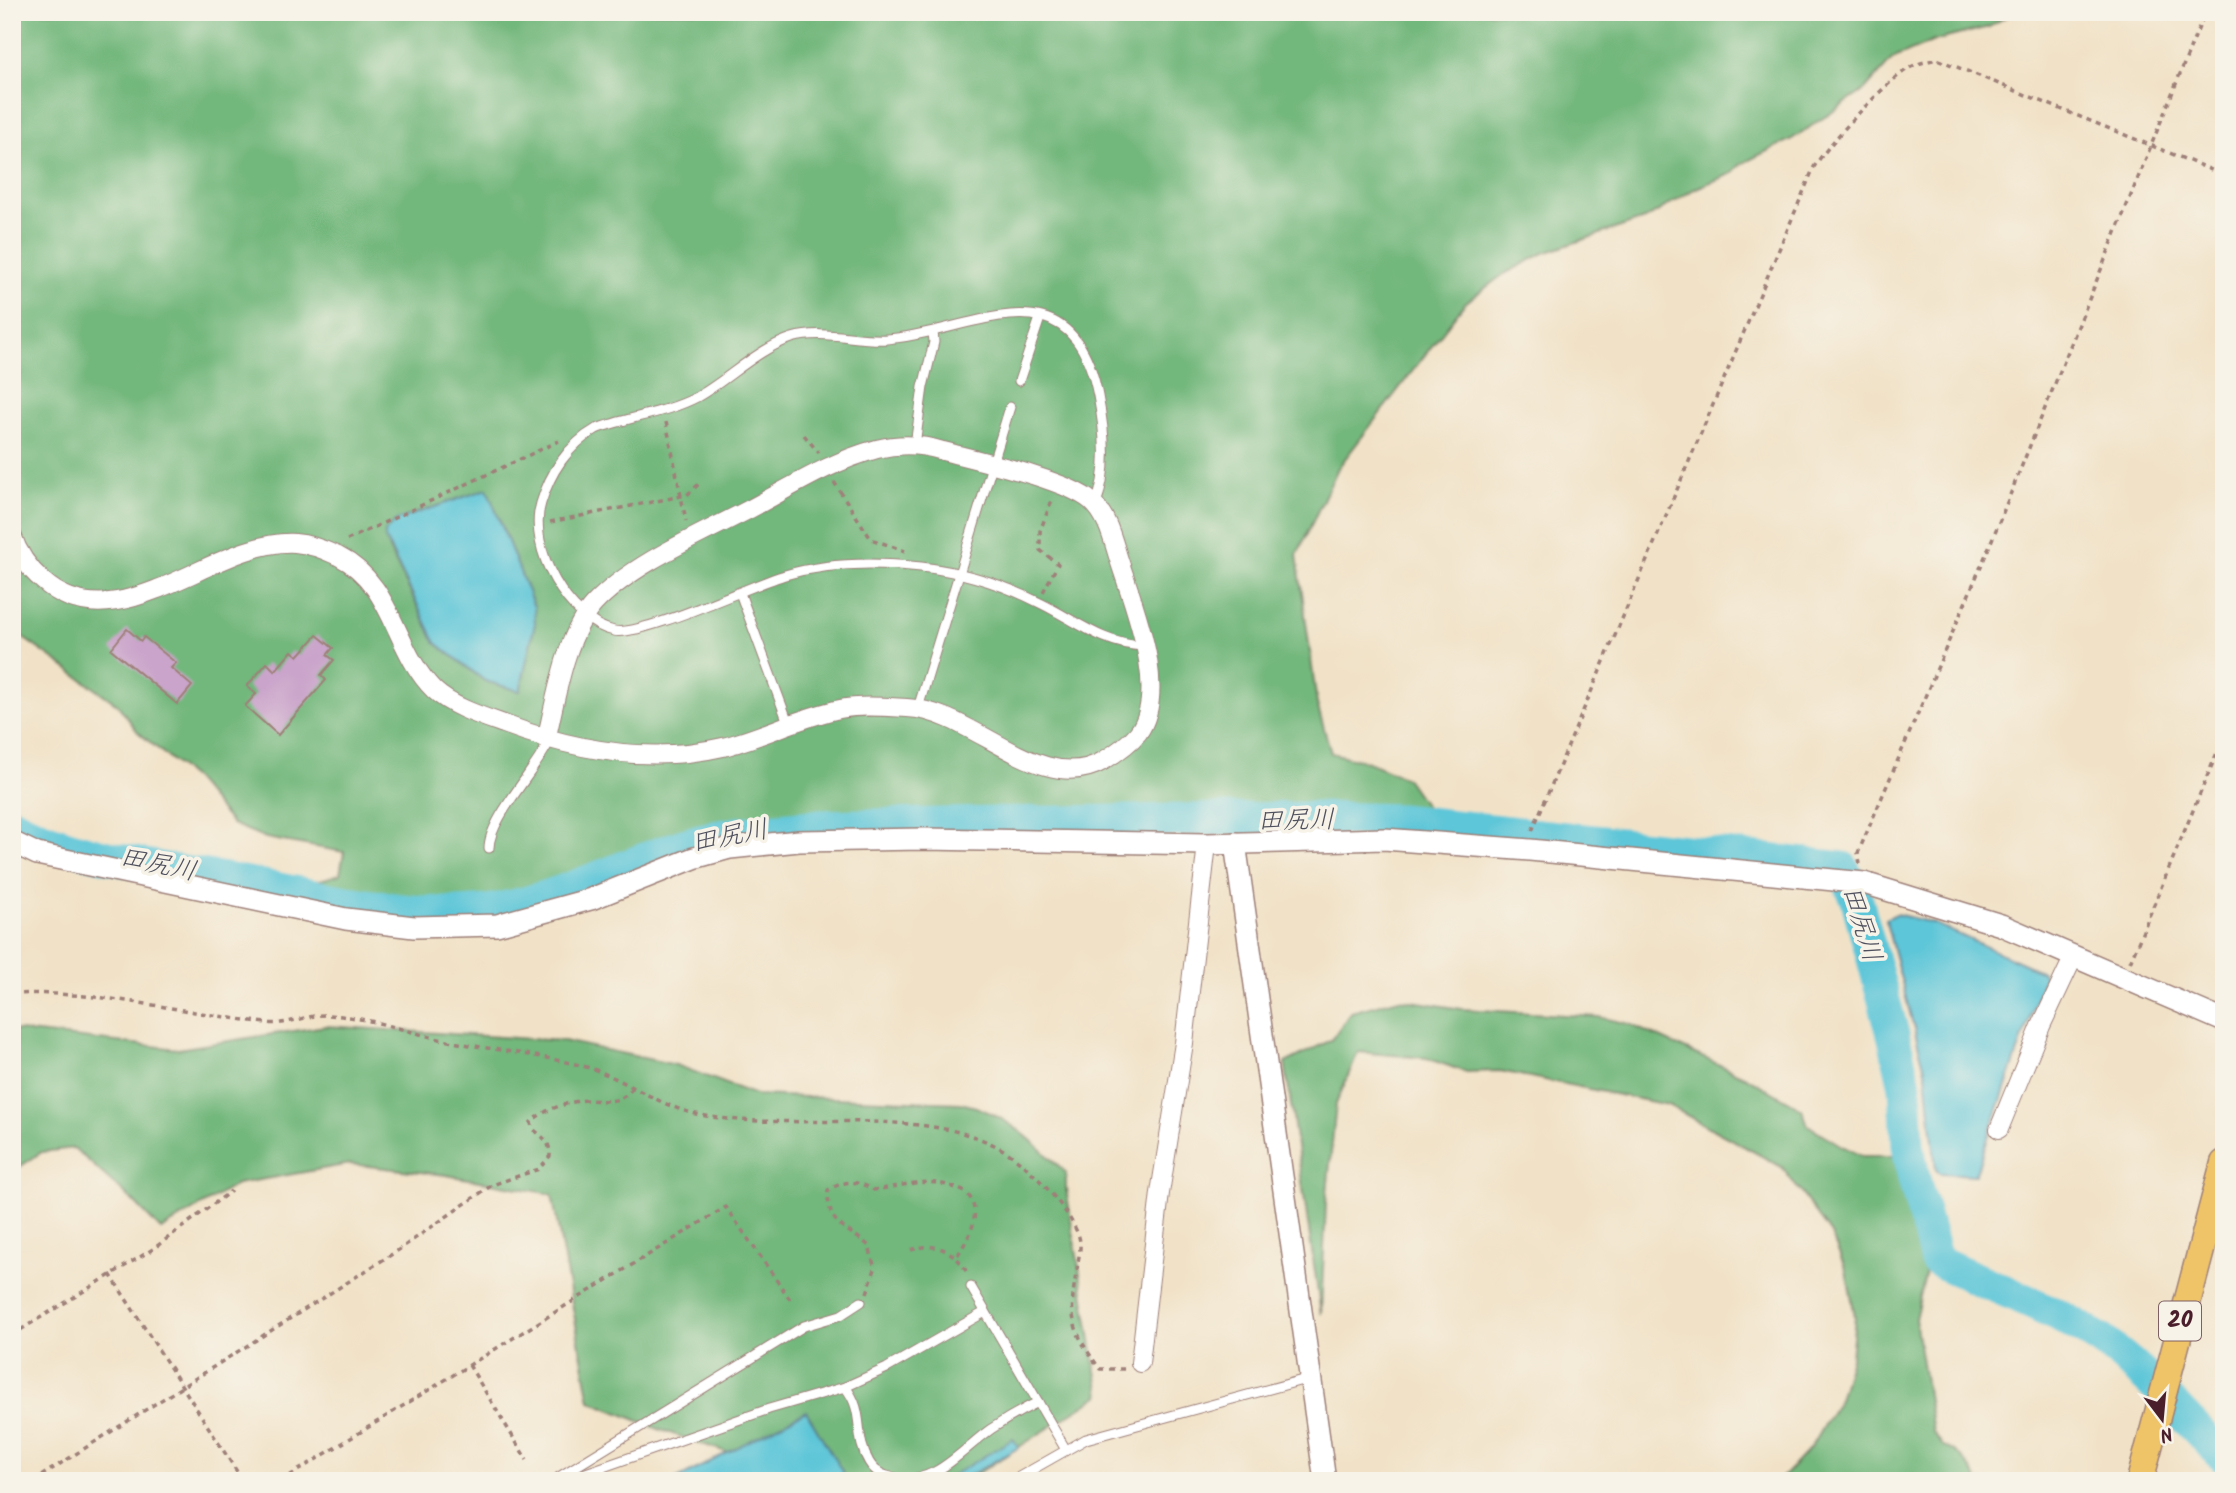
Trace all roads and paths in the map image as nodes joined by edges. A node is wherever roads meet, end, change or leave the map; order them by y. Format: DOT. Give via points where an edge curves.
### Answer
graph roads {
  1 [pos="2205,12"];
  2 [pos="2150,145"];
  3 [pos="2224,175"];
  4 [pos="1040,318"];
  5 [pos="933,332"];
  6 [pos="1020,381"];
  7 [pos="1010,407"];
  8 [pos="663,409"];
  9 [pos="590,432"];
  10 [pos="804,435"];
  11 [pos="915,445"];
  12 [pos="991,465"];
  13 [pos="827,467"];
  14 [pos="701,482"];
  15 [pos="1060,485"];
  16 [pos="680,497"];
  17 [pos="1095,506"];
  18 [pos="539,524"];
  19 [pos="12,535"];
  20 [pos="692,540"];
  21 [pos="328,552"];
  22 [pos="913,566"];
  23 [pos="959,571"];
  24 [pos="740,593"];
  25 [pos="1038,602"];
  26 [pos="586,615"];
  27 [pos="1143,646"];
  28 [pos="918,708"];
  29 [pos="789,725"];
  30 [pos="2224,736"];
  31 [pos="547,740"];
  32 [pos="12,842"];
  33 [pos="1207,844"];
  34 [pos="1235,844"];
  35 [pos="489,848"];
  36 [pos="1530,850"];
  37 [pos="1864,883"];
  38 [pos="2074,957"];
  39 [pos="2124,976"];
  40 [pos="12,994"];
  41 [pos="2224,1021"];
  42 [pos="634,1086"];
  43 [pos="1999,1129"];
  44 [pos="2224,1163"];
  45 [pos="231,1191"];
  46 [pos="2219,1192"];
  47 [pos="911,1250"];
  48 [pos="957,1256"];
  49 [pos="110,1275"];
  50 [pos="971,1287"];
  51 [pos="791,1301"];
  52 [pos="861,1302"];
  53 [pos="985,1312"];
  54 [pos="12,1335"];
  55 [pos="1140,1363"];
  56 [pos="469,1365"];
  57 [pos="1310,1378"];
  58 [pos="184,1387"];
  59 [pos="845,1387"];
  60 [pos="1038,1402"];
  61 [pos="1066,1450"];
  62 [pos="527,1461"];
  63 [pos="33,1481"];
  64 [pos="243,1481"];
  65 [pos="281,1481"];
  66 [pos="562,1481"];
  67 [pos="1012,1481"];
  68 [pos="1325,1481"];
  69 [pos="2140,1481"];
  1 -- 2 [label="path"];
  2 -- 3 [label="path"];
  2 -- 36 [label="path" via="1937,59 1914,65 1826,147 1780,244 1539,811"];
  2 -- 37 [label="path" via="1987,552 1858,853"];
  4 -- 5 [label="lane" via="1007,313"];
  4 -- 6 [label="lane"];
  4 -- 17 [label="lane" via="1075,337 1086,352 1094,378 1105,473"];
  5 -- 8 [label="lane" via="886,340 822,334 790,339 696,398"];
  5 -- 11 [label="lane"];
  7 -- 12 [label="lane"];
  8 -- 9 [label="lane"];
  8 -- 16 [label="path"];
  9 -- 18 [label="lane" via="559,463 543,496"];
  9 -- 21 [label="path" via="548,445"];
  10 -- 13 [label="path"];
  11 -- 12 [label="street"];
  11 -- 13 [label="street" via="884,447"];
  12 -- 15 [label="street"];
  12 -- 23 [label="lane"];
  13 -- 20 [label="street"];
  13 -- 22 [label="path" via="871,539 913,555"];
  14 -- 16 [label="path"];
  15 -- 17 [label="street" via="1087,497"];
  15 -- 25 [label="path" via="1038,539 1040,550 1058,564"];
  16 -- 18 [label="path"];
  16 -- 20 [label="path"];
  17 -- 27 [label="street" via="1113,538"];
  18 -- 26 [label="lane" via="552,578"];
  19 -- 21 [label="street" via="25,562 58,593 94,600 144,594 240,553 272,545 297,543"];
  20 -- 26 [label="street" via="626,578"];
  21 -- 31 [label="street" via="356,567 377,588 415,663 435,691 463,708"];
  22 -- 23 [label="lane"];
  22 -- 24 [label="lane" via="878,563 809,569"];
  23 -- 25 [label="lane"];
  23 -- 28 [label="lane"];
  24 -- 26 [label="lane" via="630,631 614,631"];
  24 -- 29 [label="lane"];
  25 -- 27 [label="lane" via="1122,646"];
  26 -- 31 [label="street" via="565,663"];
  27 -- 28 [label="street" via="1150,671 1149,713 1138,733 1119,751 1080,772 1058,770"];
  28 -- 29 [label="street" via="841,709"];
  29 -- 31 [label="street" via="687,754 608,752"];
  30 -- 39 [label="path"];
  31 -- 35 [label="lane" via="541,759 494,828"];
  32 -- 33 [label="street" via="37,854 346,919 414,927 497,925 591,899 694,858 767,844 924,839"];
  33 -- 34 [label="street"];
  33 -- 55 [label="street"];
  34 -- 36 [label="street" via="1384,839"];
  34 -- 57 [label="street"];
  36 -- 37 [label="street"];
  37 -- 38 [label="street" via="2001,925"];
  38 -- 39 [label="street"];
  38 -- 43 [label="street"];
  39 -- 41 [label="street"];
  40 -- 42 [label="path" via="130,999 269,1023 329,1015 578,1065"];
  42 -- 55 [label="path" via="697,1115 960,1131 1005,1152 1036,1176 1079,1236 1070,1314 1087,1352 1100,1369 1132,1368"];
  42 -- 58 [label="path" via="627,1097 613,1102 587,1100 537,1115 532,1128 550,1147 550,1156 539,1170 492,1185"];
  44 -- 46 [label="main road, 20"];
  45 -- 49 [label="path"];
  46 -- 69 [label="main road, 20"];
  47 -- 48 [label="path" via="933,1247"];
  48 -- 50 [label="path"];
  48 -- 52 [label="path" via="974,1219 975,1209 967,1193 935,1181 874,1190 860,1182 844,1181 828,1190 828,1205 837,1225 869,1245 874,1259 872,1282"];
  49 -- 54 [label="path"];
  49 -- 58 [label="path"];
  50 -- 53 [label="lane"];
  51 -- 56 [label="path" via="726,1207"];
  52 -- 66 [label="lane" via="841,1315 804,1326 559,1477"];
  53 -- 59 [label="lane"];
  53 -- 60 [label="lane"];
  56 -- 62 [label="path"];
  56 -- 65 [label="path"];
  57 -- 61 [label="lane" via="1086,1439"];
  57 -- 68 [label="street"];
  58 -- 63 [label="path"];
  58 -- 64 [label="path"];
  59 -- 60 [label="lane" via="859,1409 868,1461 884,1476 911,1480 941,1470 993,1428"];
  59 -- 66 [label="lane"];
  60 -- 61 [label="lane"];
  61 -- 67 [label="lane"];
}
